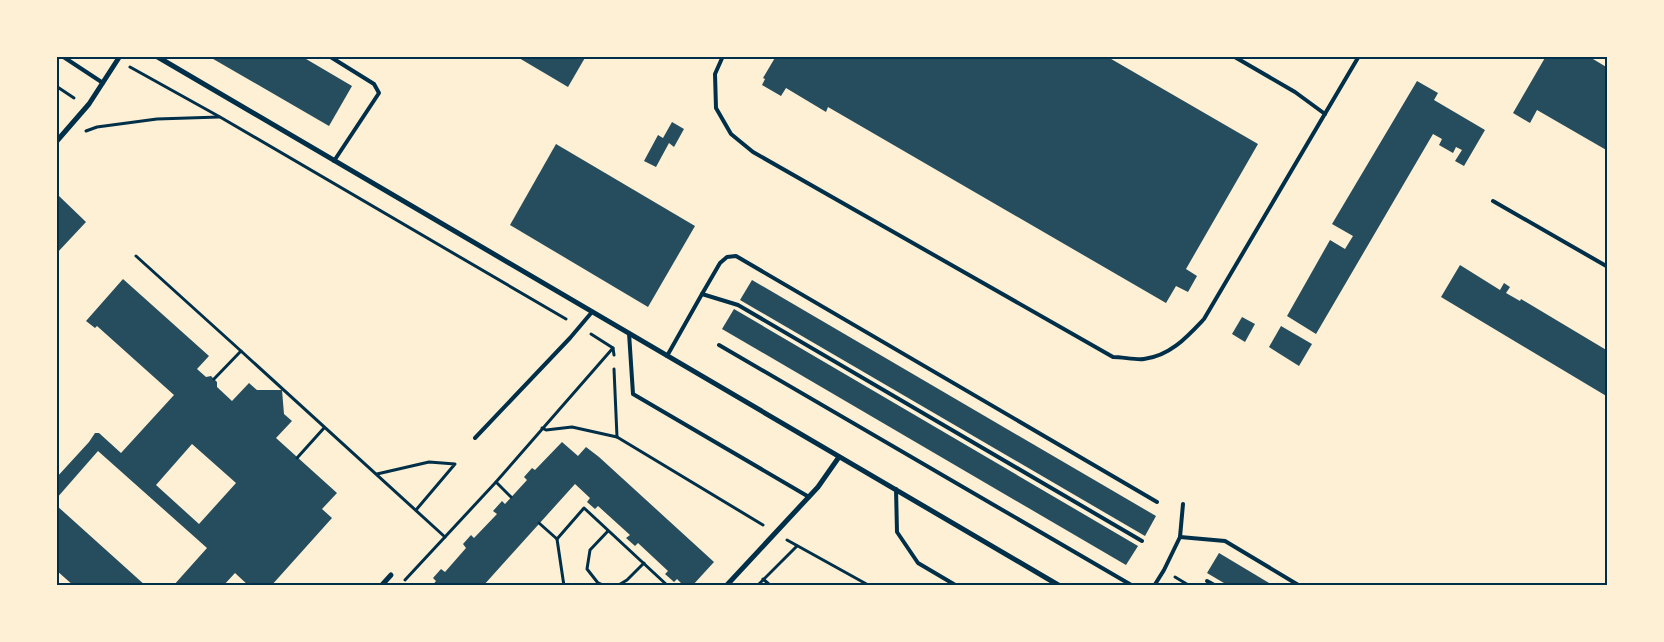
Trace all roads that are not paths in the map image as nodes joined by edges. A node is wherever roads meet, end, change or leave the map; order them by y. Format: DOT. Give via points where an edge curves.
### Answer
graph roads {
  1 [pos="62,56"];
  2 [pos="156,56"];
  3 [pos="328,56"];
  4 [pos="723,56"];
  5 [pos="1233,56"];
  6 [pos="1359,56"];
  7 [pos="119,58"];
  8 [pos="103,83"];
  9 [pos="1325,114"];
  10 [pos="56,142"];
  11 [pos="334,161"];
  12 [pos="1493,201"];
  13 [pos="1608,267"];
  14 [pos="702,294"];
  15 [pos="592,312"];
  16 [pos="629,333"];
  17 [pos="719,345"];
  18 [pos="667,356"];
  19 [pos="475,438"];
  20 [pos="839,456"];
  21 [pos="896,489"];
  22 [pos="809,497"];
  23 [pos="1157,502"];
  24 [pos="1183,504"];
  25 [pos="1180,537"];
  26 [pos="1142,541"];
  27 [pos="391,575"];
  28 [pos="1207,581"];
  29 [pos="381,586"];
  30 [pos="726,586"];
  31 [pos="958,586"];
  32 [pos="1060,586"];
  33 [pos="1133,586"];
  34 [pos="1154,586"];
  35 [pos="1216,586"];
  36 [pos="1300,586"];
  1 -- 8 [label="lane"];
  2 -- 11 [label="street"];
  3 -- 11 [label="lane" via="374,84 379,93"];
  4 -- 9 [label="lane" via="715,74 716,108 731,134 753,152 1113,357 1144,359 1168,353 1204,319"];
  5 -- 9 [label="lane" via="1295,92"];
  6 -- 9 [label="lane"];
  7 -- 8 [label="street"];
  8 -- 10 [label="street"];
  11 -- 15 [label="street"];
  12 -- 13 [label="lane"];
  14 -- 18 [label="lane"];
  14 -- 23 [label="lane" via="720,263 727,257 736,256"];
  14 -- 26 [label="lane" via="738,305"];
  15 -- 16 [label="street"];
  15 -- 19 [label="lane"];
  16 -- 18 [label="street"];
  16 -- 22 [label="lane" via="633,394"];
  17 -- 33 [label="lane"];
  18 -- 20 [label="street"];
  20 -- 21 [label="street"];
  20 -- 22 [label="street"];
  21 -- 31 [label="lane" via="897,532 918,563"];
  21 -- 32 [label="street"];
  22 -- 30 [label="street"];
  24 -- 25 [label="lane"];
  25 -- 34 [label="lane"];
  25 -- 36 [label="lane" via="1225,541"];
  27 -- 29 [label="street"];
  28 -- 35 [label="lane"];
}
